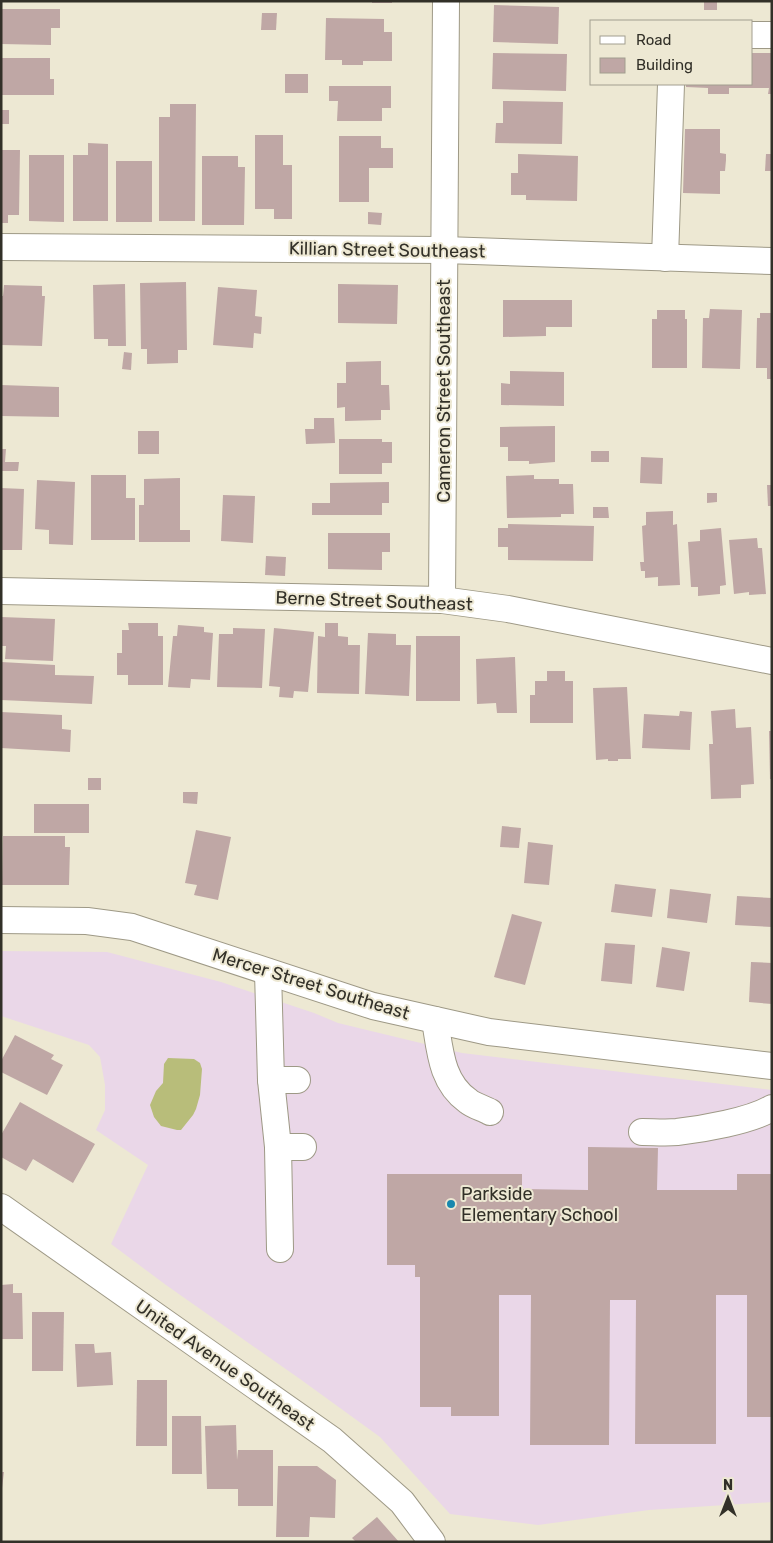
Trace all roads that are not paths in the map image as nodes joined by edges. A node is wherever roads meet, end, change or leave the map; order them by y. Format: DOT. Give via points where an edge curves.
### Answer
graph roads {
  1 [pos="446,1"];
  2 [pos="753,35"];
  3 [pos="772,35"];
  4 [pos="671,85"];
  5 [pos="1,247"];
  6 [pos="444,250"];
  7 [pos="665,258"];
  8 [pos="772,261"];
  9 [pos="1,591"];
  10 [pos="442,600"];
  11 [pos="772,661"];
  12 [pos="1,920"];
  13 [pos="268,972"];
  14 [pos="435,1020"];
  15 [pos="772,1066"];
  16 [pos="270,1080"];
  17 [pos="297,1080"];
  18 [pos="772,1108"];
  19 [pos="490,1112"];
  20 [pos="642,1132"];
  21 [pos="1,1207"];
  22 [pos="280,1250"];
  23 [pos="432,1542"];
  1 -- 6 [label="street, Cameron Street Southeast"];
  2 -- 3 [label="street"];
  4 -- 7 [label="street"];
  5 -- 6 [label="street, Killian Street Southeast"];
  6 -- 7 [label="street, Killian Street Southeast"];
  6 -- 10 [label="street, Cameron Street Southeast"];
  7 -- 8 [label="street, Killian Street Southeast"];
  9 -- 10 [label="street, Berne Street Southeast"];
  10 -- 11 [label="street, Berne Street Southeast" via="508,609"];
  12 -- 13 [label="street, Mercer Street Southeast" via="87,922 132,927"];
  13 -- 14 [label="street, Mercer Street Southeast" via="373,1006"];
  13 -- 16 [label="street"];
  14 -- 15 [label="street, Mercer Street Southeast" via="489,1032"];
  14 -- 19 [label="street" via="448,1079 456,1092"];
  16 -- 17 [label="street"];
  16 -- 22 [label="street" via="291,1147"];
  18 -- 20 [label="street" via="732,1122 676,1132"];
  21 -- 23 [label="street, United Avenue Southeast" via="332,1440 402,1502"];
}
